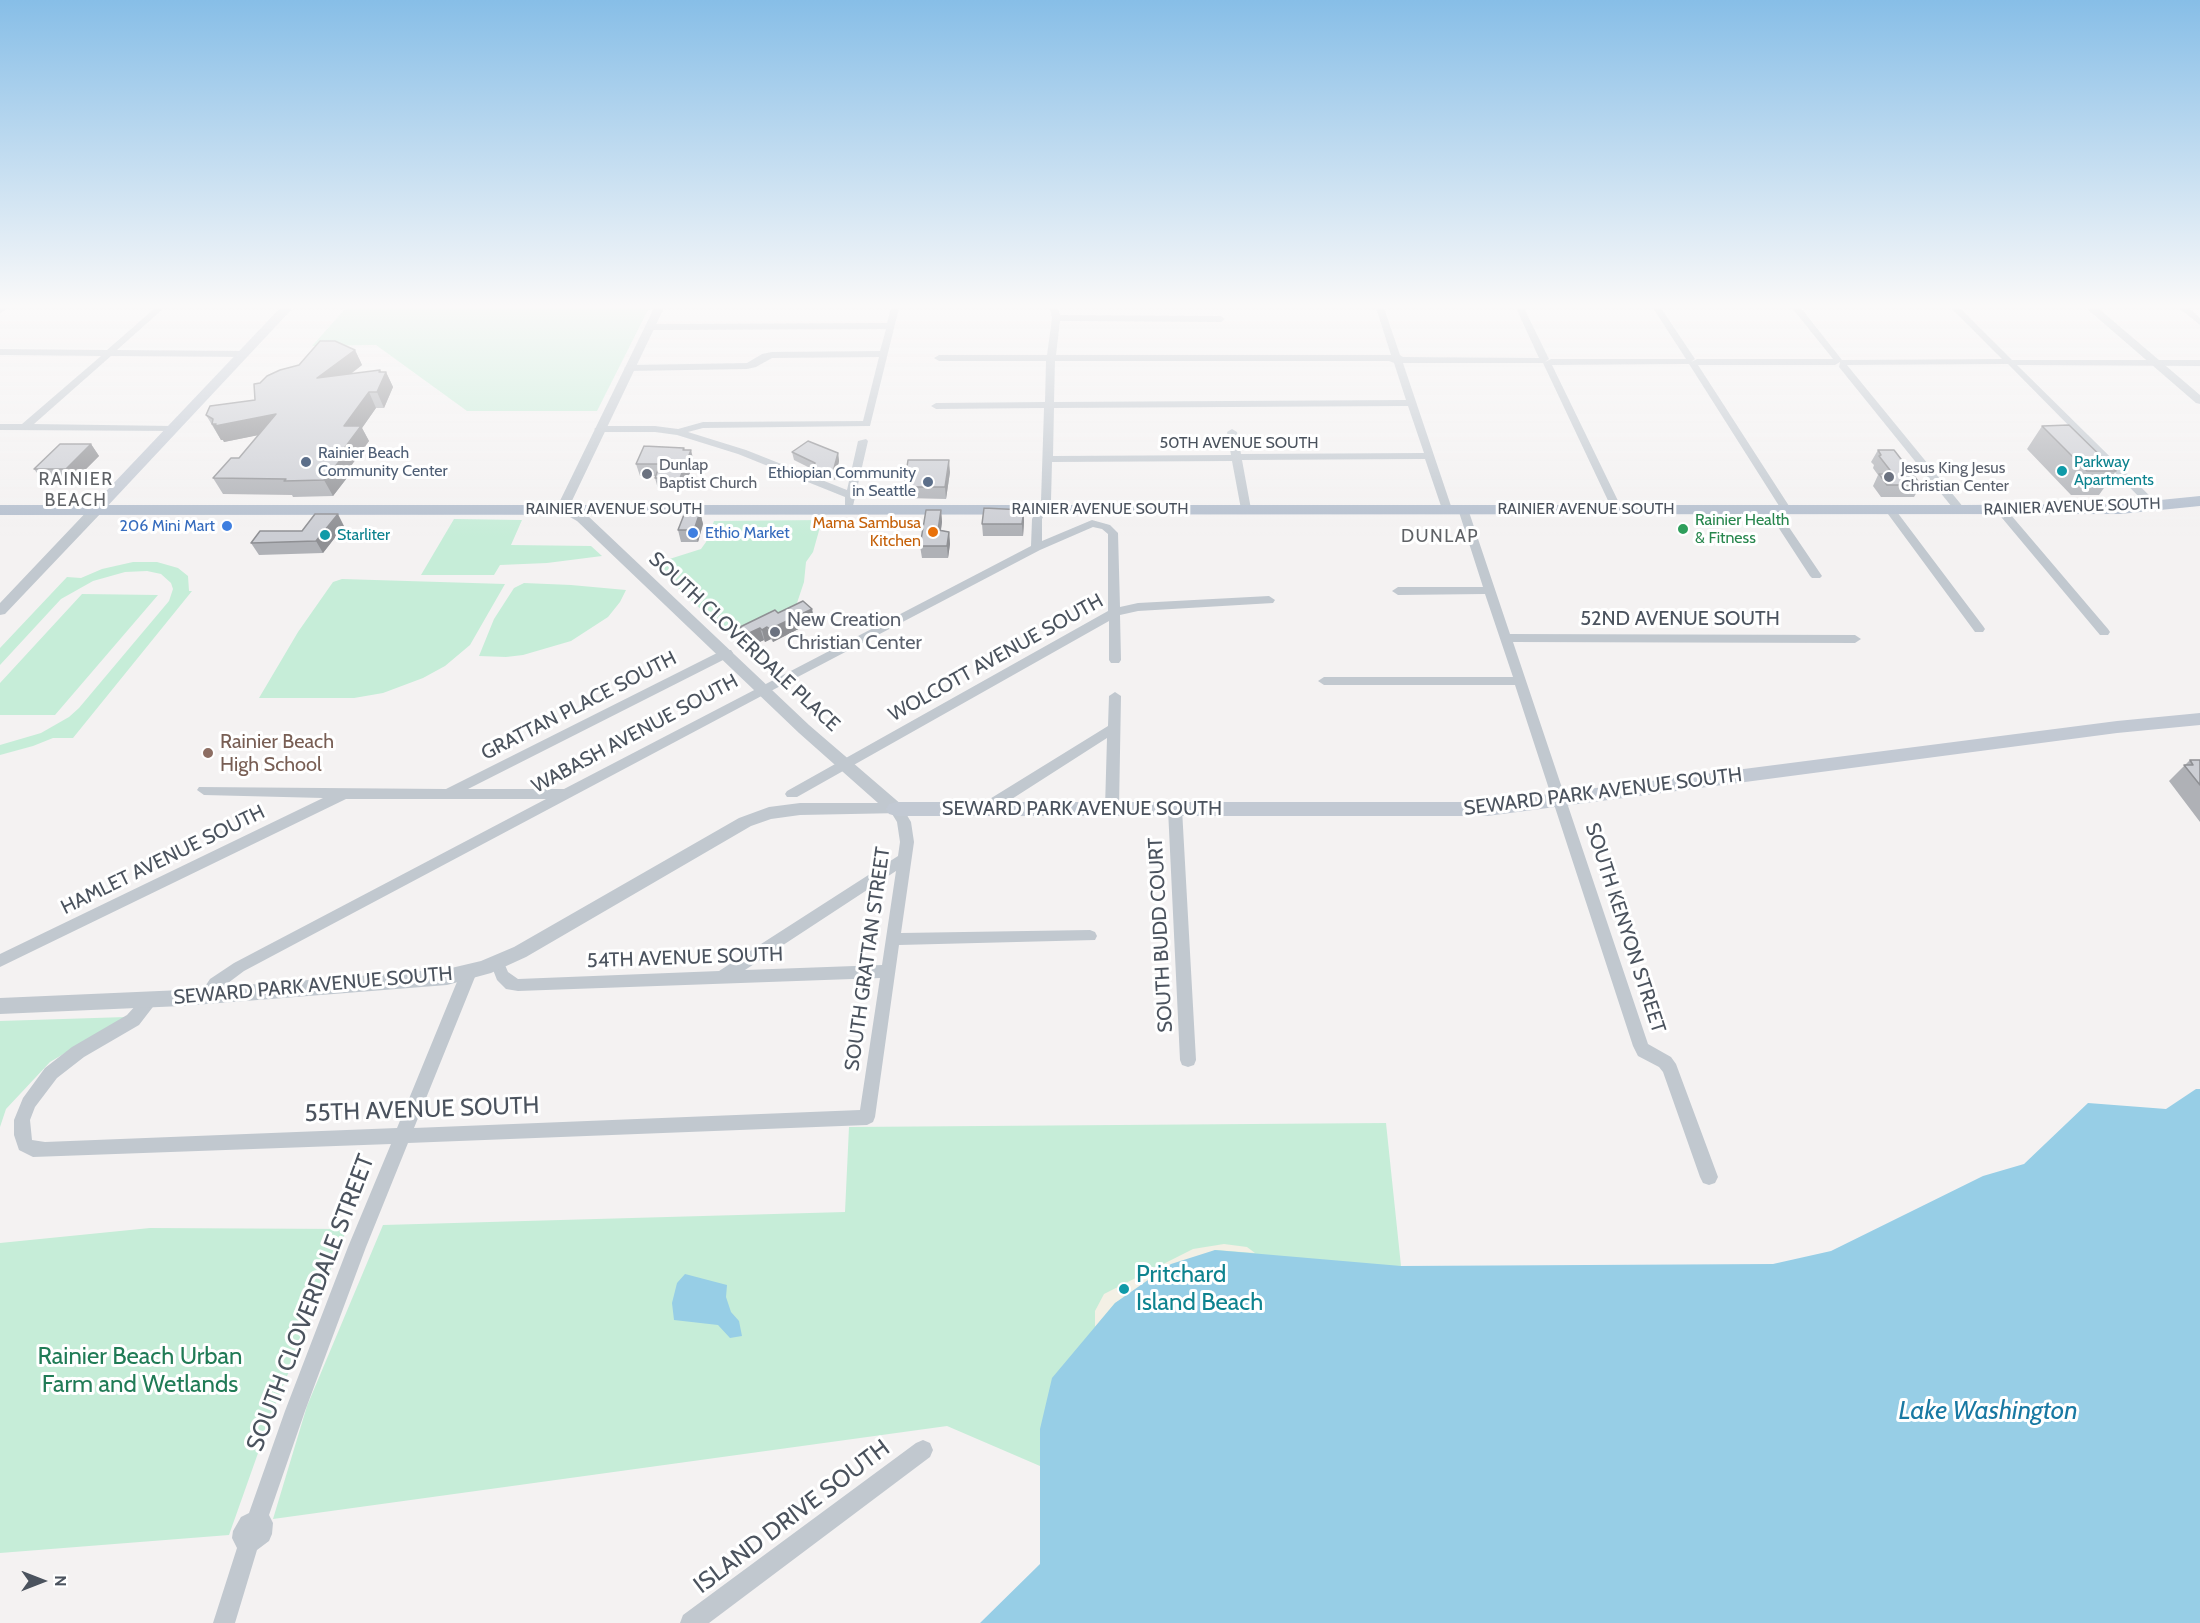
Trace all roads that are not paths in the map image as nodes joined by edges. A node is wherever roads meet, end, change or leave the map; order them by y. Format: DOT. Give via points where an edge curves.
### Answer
graph roads {
  1 [pos="75,384"];
  2 [pos="216,384"];
  3 [pos="621,384"];
  4 [pos="877,384"];
  5 [pos="1050,384"];
  6 [pos="1405,384"];
  7 [pos="1557,384"];
  8 [pos="1705,384"];
  9 [pos="1858,384"];
  10 [pos="2032,384"];
  11 [pos="2180,384"];
  12 [pos="2200,401"];
  13 [pos="1411,403"];
  14 [pos="936,406"];
  15 [pos="1050,406"];
  16 [pos="0,427"];
  17 [pos="25,427"];
  18 [pos="174,429"];
  19 [pos="599,429"];
  20 [pos="678,432"];
  21 [pos="1232,432"];
  22 [pos="863,441"];
  23 [pos="1429,456"];
  24 [pos="1237,458"];
  25 [pos="1048,459"];
  26 [pos="2200,501"];
  27 [pos="849,502"];
  28 [pos="2154,506"];
  29 [pos="562,508"];
  30 [pos="98,509"];
  31 [pos="1042,509"];
  32 [pos="1246,509"];
  33 [pos="1455,509"];
  34 [pos="1617,509"];
  35 [pos="0,510"];
  36 [pos="1779,510"];
  37 [pos="1890,510"];
  38 [pos="1960,510"];
  39 [pos="2001,510"];
  40 [pos="1036,548"];
  41 [pos="1816,576"];
  42 [pos="1490,590"];
  43 [pos="1398,591"];
  44 [pos="1269,600"];
  45 [pos="0,610"];
  46 [pos="1114,612"];
  47 [pos="1979,629"];
  48 [pos="2104,632"];
  49 [pos="1506,638"];
  50 [pos="1855,639"];
  51 [pos="728,653"];
  52 [pos="1115,660"];
  53 [pos="1324,681"];
  54 [pos="1520,681"];
  55 [pos="765,689"];
  56 [pos="1115,696"];
  57 [pos="2200,719"];
  58 [pos="1115,727"];
  59 [pos="845,765"];
  60 [pos="204,790"];
  61 [pos="344,794"];
  62 [pos="448,794"];
  63 [pos="567,794"];
  64 [pos="792,794"];
  65 [pos="1560,801"];
  66 [pos="1112,808"];
  67 [pos="896,809"];
  68 [pos="985,809"];
  69 [pos="1175,809"];
  70 [pos="904,860"];
  71 [pos="1090,936"];
  72 [pos="892,939"];
  73 [pos="0,961"];
  74 [pos="497,962"];
  75 [pos="888,971"];
  76 [pos="469,972"];
  77 [pos="720,978"];
  78 [pos="207,996"];
  79 [pos="151,999"];
  80 [pos="0,1006"];
  81 [pos="1188,1060"];
  82 [pos="867,1117"];
  83 [pos="403,1134"];
  84 [pos="1709,1177"];
  85 [pos="923,1450"];
  86 [pos="224,1623"];
  87 [pos="691,1623"];
  1 -- 17 [label="street"];
  2 -- 18 [label="main road"];
  3 -- 19 [label="street"];
  4 -- 20 [label="street" via="867,424 703,425"];
  5 -- 15 [label="street"];
  6 -- 13 [label="street, SOUTH KENYON STREET"];
  7 -- 34 [label="street"];
  8 -- 36 [label="street"];
  9 -- 38 [label="street"];
  10 -- 28 [label="street"];
  11 -- 12 [label="street"];
  13 -- 15 [label="street"];
  13 -- 23 [label="street, SOUTH KENYON STREET"];
  14 -- 15 [label="street"];
  15 -- 25 [label="street"];
  16 -- 17 [label="street"];
  17 -- 18 [label="street"];
  18 -- 30 [label="main road"];
  19 -- 20 [label="street"];
  19 -- 29 [label="street"];
  20 -- 27 [label="street" via="742,452"];
  21 -- 24 [label="street"];
  22 -- 27 [label="street"];
  23 -- 24 [label="street, 50TH AVENUE SOUTH"];
  23 -- 33 [label="street, SOUTH KENYON STREET"];
  24 -- 25 [label="street, 50TH AVENUE SOUTH"];
  24 -- 32 [label="street"];
  25 -- 31 [label="street" via="1046,501"];
  26 -- 28 [label="main road, RAINIER AVENUE SOUTH"];
  27 -- 29 [label="main road, RAINIER AVENUE SOUTH"];
  27 -- 31 [label="main road, RAINIER AVENUE SOUTH"];
  28 -- 39 [label="main road, RAINIER AVENUE SOUTH"];
  29 -- 30 [label="main road, RAINIER AVENUE SOUTH"];
  29 -- 51 [label="street, SOUTH CLOVERDALE PLACE" via="582,518"];
  30 -- 35 [label="main road, RAINIER AVENUE SOUTH"];
  30 -- 45 [label="street"];
  31 -- 32 [label="main road, RAINIER AVENUE SOUTH"];
  31 -- 40 [label="street" via="1037,519"];
  32 -- 33 [label="main road, RAINIER AVENUE SOUTH"];
  33 -- 34 [label="main road, RAINIER AVENUE SOUTH"];
  33 -- 42 [label="street, SOUTH KENYON STREET"];
  34 -- 36 [label="main road, RAINIER AVENUE SOUTH"];
  36 -- 37 [label="main road, RAINIER AVENUE SOUTH"];
  36 -- 41 [label="street"];
  37 -- 38 [label="main road, RAINIER AVENUE SOUTH"];
  37 -- 47 [label="street"];
  38 -- 39 [label="main road, RAINIER AVENUE SOUTH"];
  39 -- 48 [label="street"];
  40 -- 46 [label="street, WABASH AVENUE SOUTH" via="1092,523 1113,533"];
  40 -- 55 [label="street, WABASH AVENUE SOUTH"];
  42 -- 43 [label="street"];
  42 -- 49 [label="street, SOUTH KENYON STREET"];
  44 -- 46 [label="street, WOLCOTT AVENUE SOUTH" via="1138,607"];
  46 -- 52 [label="street"];
  46 -- 59 [label="street, WOLCOTT AVENUE SOUTH"];
  49 -- 50 [label="street, 52ND AVENUE SOUTH"];
  49 -- 54 [label="street, SOUTH KENYON STREET"];
  51 -- 55 [label="street, SOUTH CLOVERDALE PLACE"];
  51 -- 62 [label="street, GRATTAN PLACE SOUTH"];
  53 -- 54 [label="street"];
  54 -- 65 [label="street, SOUTH KENYON STREET"];
  55 -- 59 [label="street, SOUTH CLOVERDALE PLACE"];
  55 -- 63 [label="street, WABASH AVENUE SOUTH"];
  56 -- 58 [label="street"];
  57 -- 65 [label="main road, SEWARD PARK AVENUE SOUTH"];
  58 -- 66 [label="street"];
  58 -- 68 [label="street"];
  59 -- 64 [label="street, WOLCOTT AVENUE SOUTH"];
  59 -- 67 [label="street, SOUTH CLOVERDALE PLACE"];
  60 -- 61 [label="street"];
  61 -- 62 [label="street"];
  61 -- 73 [label="street, HAMLET AVENUE SOUTH"];
  62 -- 63 [label="street"];
  63 -- 78 [label="street, WABASH AVENUE SOUTH" via="240,967 215,984"];
  65 -- 69 [label="main road, SEWARD PARK AVENUE SOUTH" via="1463,810"];
  65 -- 84 [label="street, SOUTH KENYON STREET" via="1641,1046 1670,1069"];
  66 -- 68 [label="main road, SEWARD PARK AVENUE SOUTH"];
  66 -- 69 [label="main road, SEWARD PARK AVENUE SOUTH"];
  67 -- 68 [label="main road, SEWARD PARK AVENUE SOUTH"];
  67 -- 70 [label="street, SOUTH GRATTAN STREET" via="906,831"];
  67 -- 74 [label="street, SEWARD PARK AVENUE SOUTH" via="800,808 745,822"];
  69 -- 81 [label="street, SOUTH BUDD COURT"];
  70 -- 72 [label="street, SOUTH GRATTAN STREET"];
  70 -- 77 [label="street"];
  71 -- 72 [label="street"];
  72 -- 75 [label="street, SOUTH GRATTAN STREET"];
  74 -- 76 [label="street, SEWARD PARK AVENUE SOUTH"];
  74 -- 77 [label="street, 54TH AVENUE SOUTH" via="502,976 518,985"];
  75 -- 77 [label="street, 54TH AVENUE SOUTH"];
  75 -- 82 [label="street, SOUTH GRATTAN STREET"];
  76 -- 78 [label="street, SEWARD PARK AVENUE SOUTH" via="409,981"];
  76 -- 83 [label="street, SOUTH CLOVERDALE STREET"];
  78 -- 79 [label="street, SEWARD PARK AVENUE SOUTH"];
  79 -- 80 [label="street, SEWARD PARK AVENUE SOUTH"];
  79 -- 83 [label="street, 55TH AVENUE SOUTH" via="134,1020 51,1073 22,1120 21,1135 26,1145 33,1149"];
  82 -- 83 [label="street, 55TH AVENUE SOUTH"];
  83 -- 86 [label="street, SOUTH CLOVERDALE STREET" via="295,1411 257,1520 263,1523 264,1530 249,1543"];
  85 -- 87 [label="street, ISLAND DRIVE SOUTH"];
}
